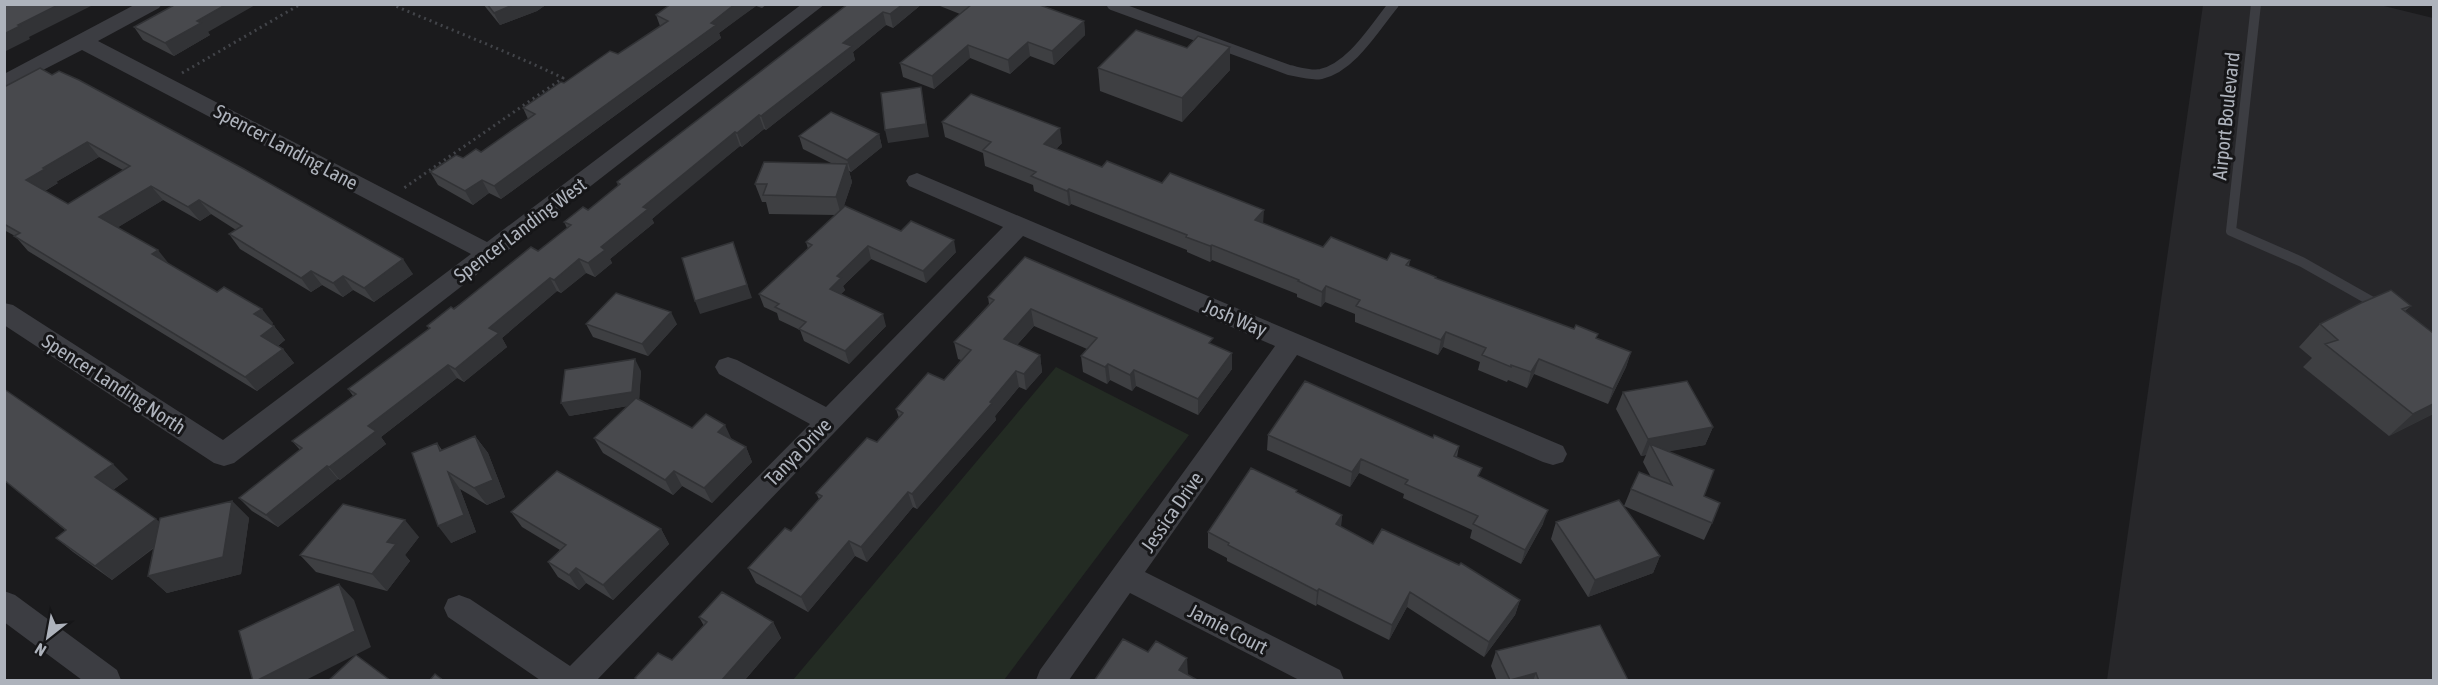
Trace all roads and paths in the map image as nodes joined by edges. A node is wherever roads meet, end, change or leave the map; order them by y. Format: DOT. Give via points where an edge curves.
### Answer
graph roads {
  1 [pos="152,4"];
  2 [pos="301,4"];
  3 [pos="391,4"];
  4 [pos="816,4"];
  5 [pos="1394,4"];
  6 [pos="2256,4"];
  7 [pos="1112,5"];
  8 [pos="83,42"];
  9 [pos="4,83"];
  10 [pos="163,83"];
  11 [pos="917,181"];
  12 [pos="387,200"];
  13 [pos="1020,225"];
  14 [pos="489,253"];
  15 [pos="2383,308"];
  16 [pos="4,312"];
  17 [pos="1292,342"];
  18 [pos="728,367"];
  19 [pos="828,421"];
  20 [pos="1553,454"];
  21 [pos="224,455"];
  22 [pos="1126,577"];
  23 [pos="4,604"];
  24 [pos="459,608"];
  25 [pos="106,681"];
  26 [pos="565,681"];
  27 [pos="577,681"];
  28 [pos="1051,681"];
  29 [pos="1329,681"];
  1 -- 8 [label="street"];
  2 -- 10 [label="path"];
  3 -- 12 [label="path" via="563,78"];
  4 -- 14 [label="street, Spencer Landing West"];
  5 -- 7 [label="lane" via="1346,60 1321,75 1289,70"];
  6 -- 15 [label="lane, Airport Boulevard" via="2231,231 2302,262"];
  8 -- 9 [label="street"];
  8 -- 10 [label="street, Spencer Landing Lane"];
  10 -- 12 [label="street, Spencer Landing Lane"];
  11 -- 13 [label="street, Josh Way"];
  12 -- 14 [label="street, Spencer Landing Lane"];
  13 -- 17 [label="street, Josh Way"];
  13 -- 19 [label="street, Tanya Drive"];
  14 -- 21 [label="street, Spencer Landing West"];
  16 -- 21 [label="street, Spencer Landing North"];
  17 -- 20 [label="street, Josh Way"];
  17 -- 22 [label="street, Jessica Drive"];
  18 -- 19 [label="street"];
  19 -- 27 [label="street, Tanya Drive"];
  22 -- 28 [label="street, Jessica Drive"];
  22 -- 29 [label="street, Jamie Court"];
  23 -- 25 [label="street"];
  24 -- 26 [label="street"];
}
